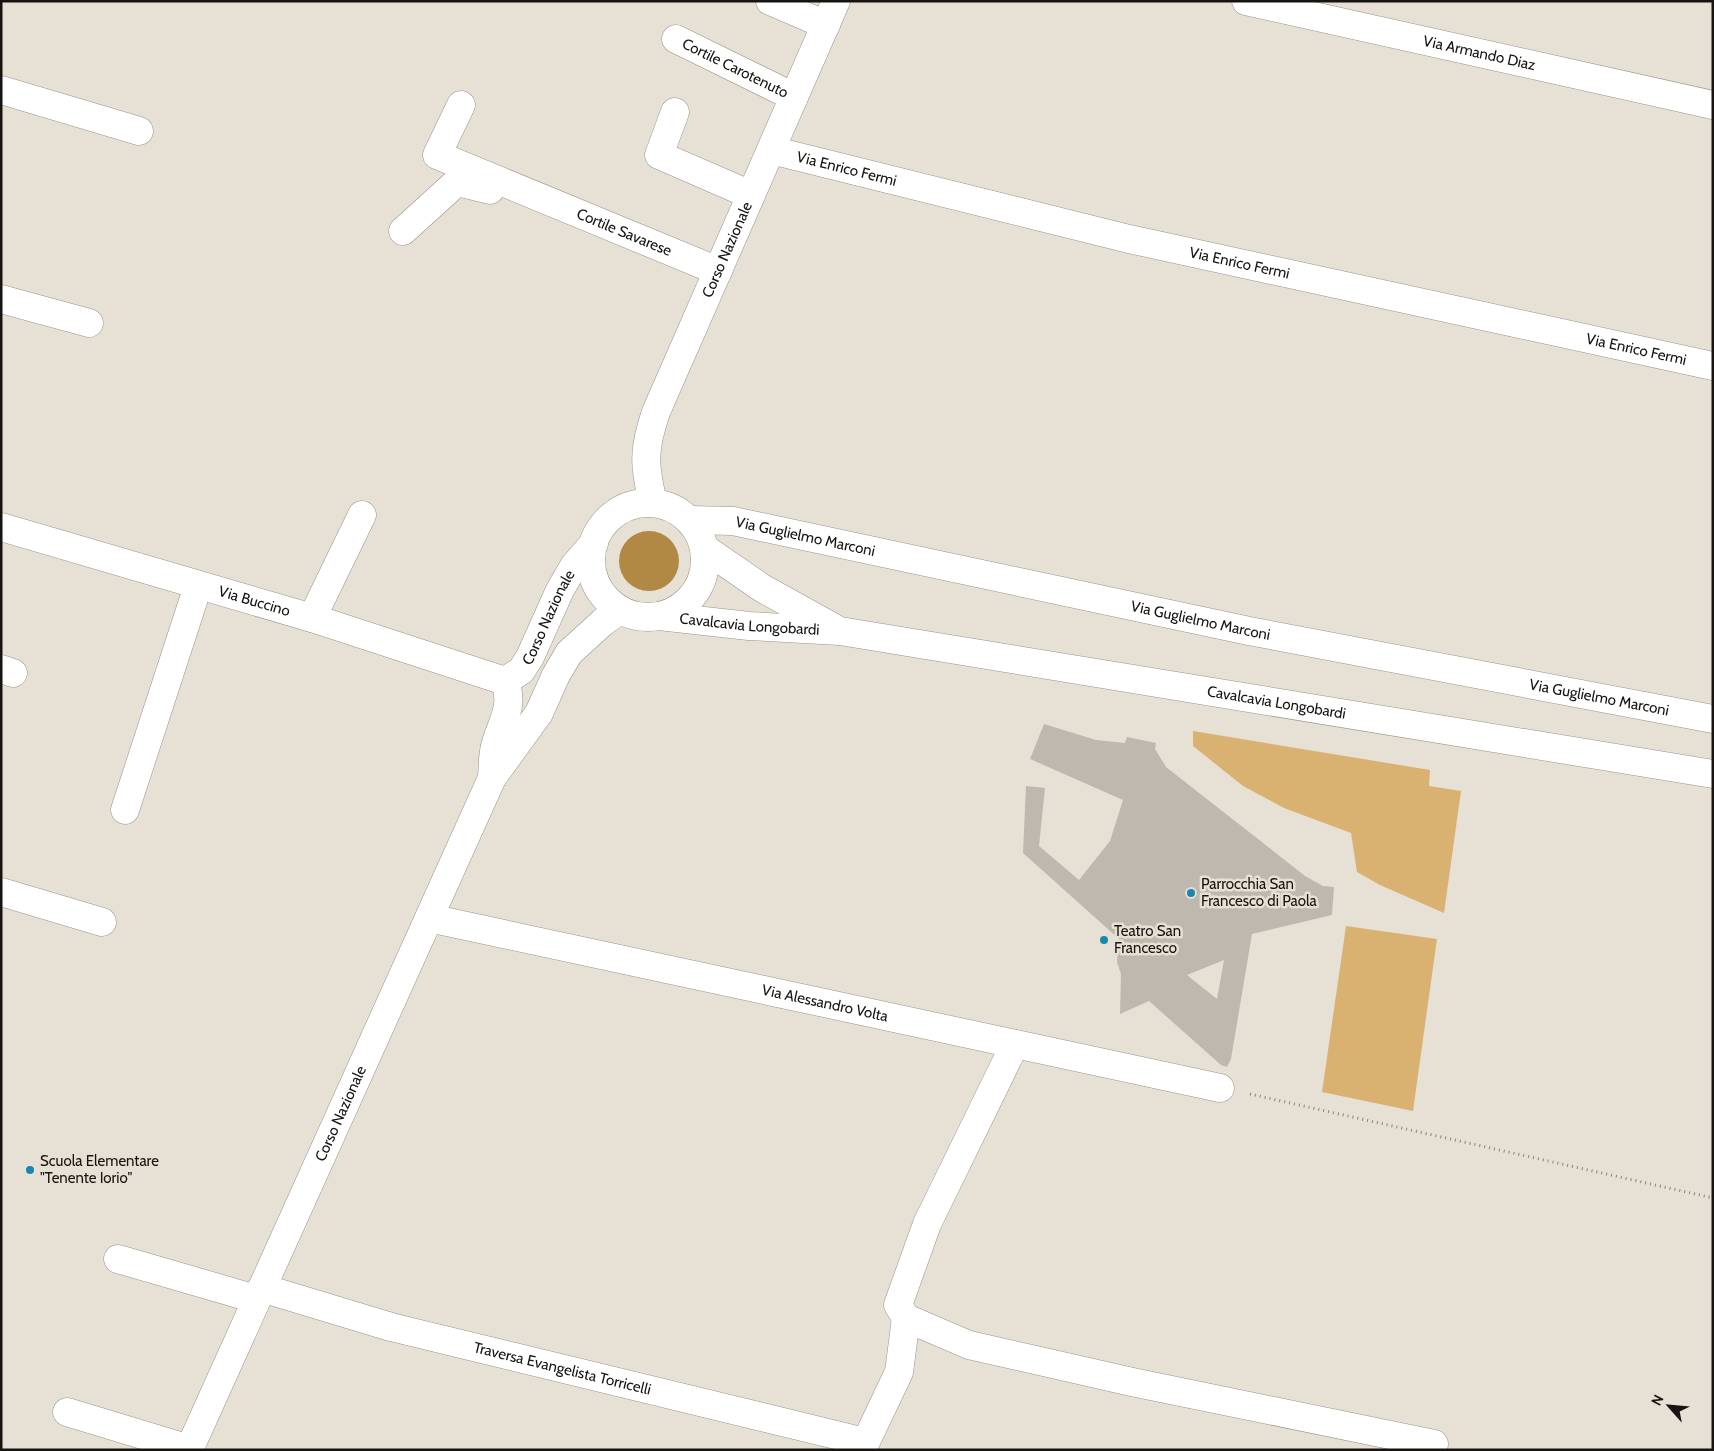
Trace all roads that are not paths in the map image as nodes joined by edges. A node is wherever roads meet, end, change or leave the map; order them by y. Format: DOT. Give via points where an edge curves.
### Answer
graph roads {
  1 [pos="770,1"];
  2 [pos="1246,1"];
  3 [pos="831,13"];
  4 [pos="676,40"];
  5 [pos="1,90"];
  6 [pos="794,97"];
  7 [pos="461,105"];
  8 [pos="1713,105"];
  9 [pos="675,112"];
  10 [pos="139,130"];
  11 [pos="771,150"];
  12 [pos="529,193"];
  13 [pos="751,195"];
  14 [pos="403,231"];
  15 [pos="718,271"];
  16 [pos="1,299"];
  17 [pos="89,323"];
  18 [pos="1713,366"];
  19 [pos="653,503"];
  20 [pos="362,515"];
  21 [pos="689,520"];
  22 [pos="1,527"];
  23 [pos="594,543"];
  24 [pos="704,548"];
  25 [pos="198,586"];
  26 [pos="620,610"];
  27 [pos="659,616"];
  28 [pos="312,618"];
  29 [pos="840,631"];
  30 [pos="505,682"];
  31 [pos="1713,719"];
  32 [pos="1713,774"];
  33 [pos="492,778"];
  34 [pos="125,810"];
  35 [pos="1,892"];
  36 [pos="429,918"];
  37 [pos="102,922"];
  38 [pos="1015,1044"];
  39 [pos="1220,1088"];
  40 [pos="118,1259"];
  41 [pos="259,1294"];
  42 [pos="906,1318"];
  43 [pos="67,1412"];
  44 [pos="1434,1444"];
  45 [pos="864,1446"];
  46 [pos="189,1450"];
  1 -- 3 [label="street"];
  2 -- 8 [label="street, Via Armando Diaz"];
  3 -- 6 [label="street, Corso Nazionale"];
  4 -- 6 [label="street, Cortile Carotenuto"];
  5 -- 10 [label="street"];
  6 -- 11 [label="street, Corso Nazionale"];
  7 -- 12 [label="street, Cortile Savarese" via="437,155"];
  9 -- 13 [label="street" via="659,155"];
  11 -- 13 [label="street, Corso Nazionale"];
  11 -- 18 [label="street, Via Enrico Fermi" via="1129,239"];
  12 -- 14 [label="street, Cortile Savarese" via="502,193 457,182"];
  12 -- 15 [label="street, Cortile Savarese"];
  13 -- 15 [label="street, Corso Nazionale"];
  15 -- 19 [label="street, Corso Nazionale" via="649,433 645,456"];
  16 -- 17 [label="street"];
  19 -- 21 [label="street, Corso Nazionale" via="679,512"];
  19 -- 23 [label="street, Corso Nazionale" via="634,505 617,512 603,526"];
  20 -- 28 [label="street"];
  21 -- 24 [label="street, Corso Nazionale"];
  21 -- 31 [label="street, Via Guglielmo Marconi" via="733,521 1249,631"];
  22 -- 25 [label="street, Via Buccino"];
  23 -- 26 [label="street, Corso Nazionale" via="591,562 595,581 605,598"];
  23 -- 30 [label="street, Corso Nazionale" via="574,566 560,590 522,671"];
  24 -- 27 [label="street, Corso Nazionale" via="705,566 690,599"];
  24 -- 29 [label="street, Cavalcavia Longobardi" via="762,588"];
  25 -- 28 [label="street, Via Buccino"];
  25 -- 34 [label="street"];
  26 -- 27 [label="street, Corso Nazionale" via="639,616"];
  26 -- 33 [label="street, Corso Nazionale" via="569,653 539,713"];
  27 -- 29 [label="street, Cavalcavia Longobardi" via="749,626"];
  28 -- 30 [label="street, Via Buccino"];
  29 -- 32 [label="street, Cavalcavia Longobardi"];
  30 -- 33 [label="street, Corso Nazionale" via="509,693 508,707 495,744"];
  33 -- 36 [label="street, Corso Nazionale"];
  35 -- 37 [label="street"];
  36 -- 38 [label="street, Via Alessandro Volta"];
  36 -- 41 [label="street, Corso Nazionale"];
  38 -- 39 [label="street, Via Alessandro Volta"];
  38 -- 42 [label="street" via="927,1224 898,1305"];
  40 -- 41 [label="street, Traversa Evangelista Torricelli"];
  41 -- 45 [label="street, Traversa Evangelista Torricelli"];
  41 -- 46 [label="street, Corso Nazionale"];
  42 -- 44 [label="street" via="969,1345"];
  42 -- 45 [label="street" via="899,1372"];
  43 -- 46 [label="street"];
}
